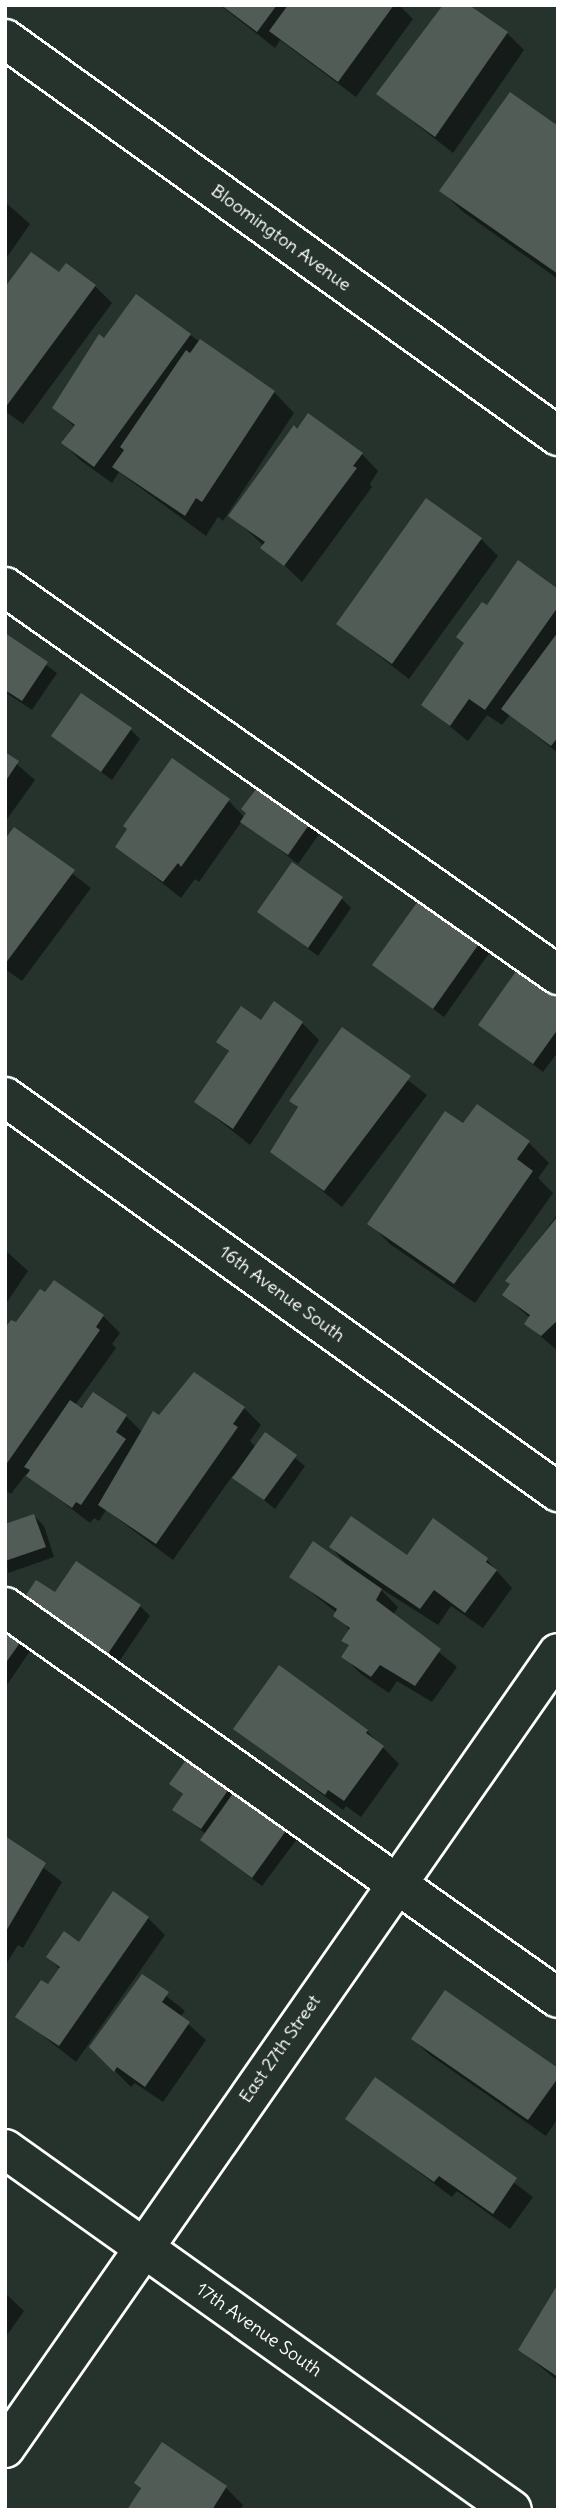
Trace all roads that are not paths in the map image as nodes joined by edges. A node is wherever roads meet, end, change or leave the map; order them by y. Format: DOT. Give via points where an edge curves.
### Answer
graph roads {
  1 [pos="5,39"];
  2 [pos="558,436"];
  3 [pos="5,587"];
  4 [pos="558,975"];
  5 [pos="5,1097"];
  6 [pos="558,1492"];
  7 [pos="5,1608"];
  8 [pos="558,1653"];
  9 [pos="395,1884"];
  10 [pos="558,1998"];
  11 [pos="5,2150"];
  12 [pos="142,2247"];
  13 [pos="5,2448"];
  14 [pos="512,2510"];
  1 -- 2 [label="street, Bloomington Avenue"];
  3 -- 4 [label="street"];
  5 -- 6 [label="street, 16th Avenue South"];
  7 -- 9 [label="street"];
  8 -- 9 [label="street, East 27th Street"];
  9 -- 10 [label="street"];
  9 -- 12 [label="street, East 27th Street"];
  11 -- 12 [label="street, 17th Avenue South"];
  12 -- 13 [label="street, East 27th Street"];
  12 -- 14 [label="street, 17th Avenue South"];
}
